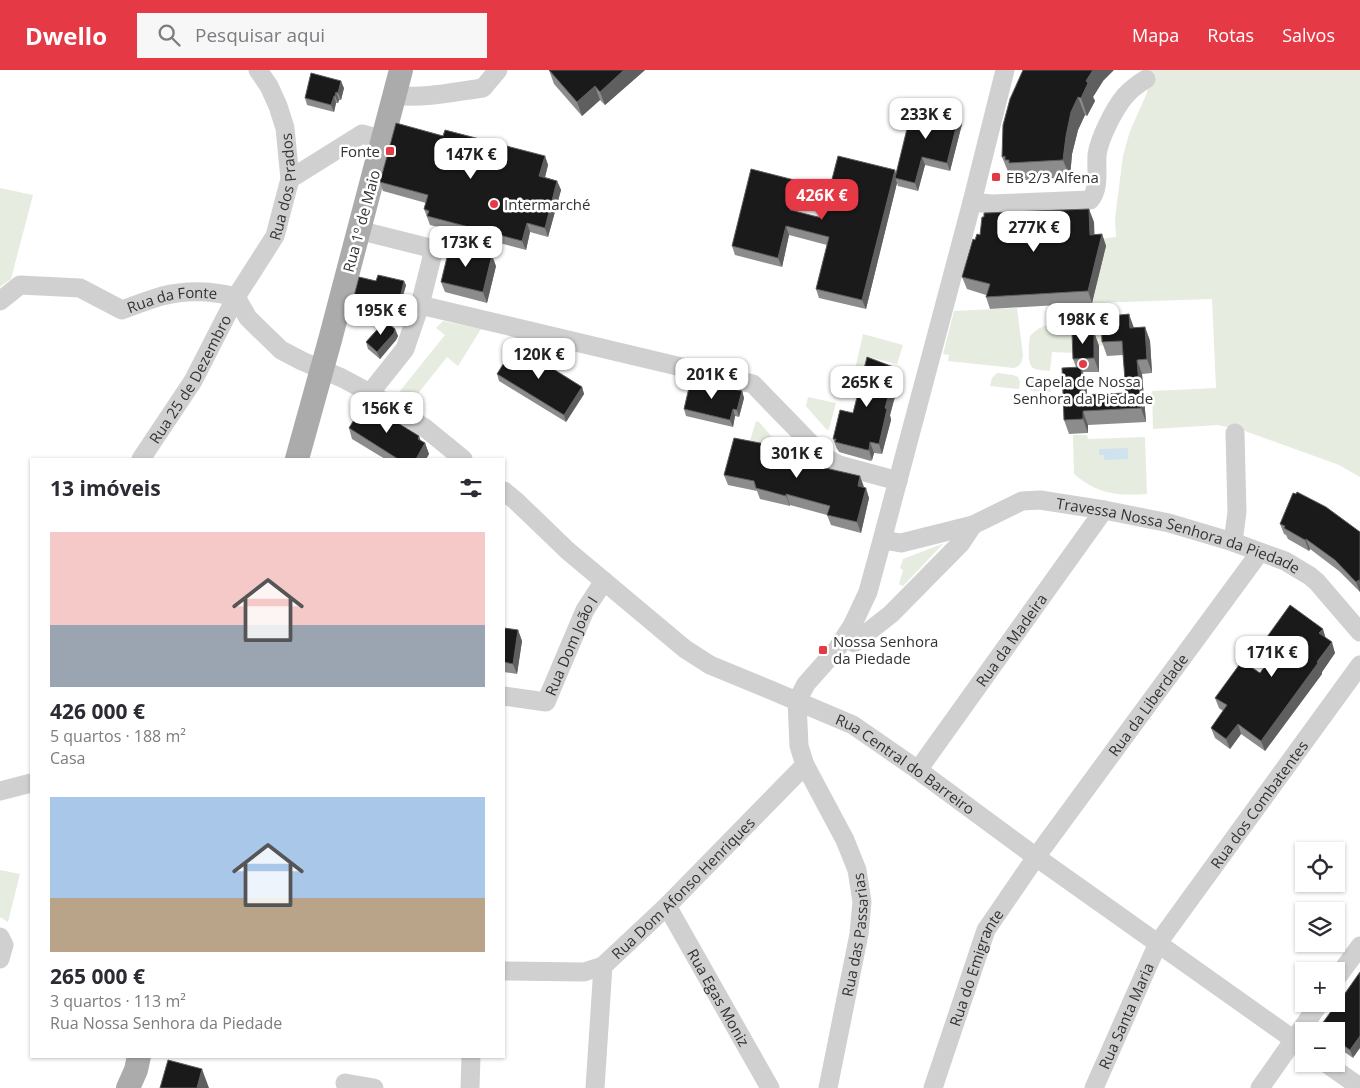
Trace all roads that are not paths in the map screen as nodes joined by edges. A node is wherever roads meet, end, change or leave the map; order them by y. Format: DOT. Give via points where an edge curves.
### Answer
graph roads {
  1 [pos="258,70"];
  2 [pos="401,70"];
  3 [pos="498,70"];
  4 [pos="1005,70"];
  5 [pos="1146,78"];
  6 [pos="394,95"];
  7 [pos="382,140"];
  8 [pos="290,179"];
  9 [pos="972,202"];
  10 [pos="358,230"];
  11 [pos="236,297"];
  12 [pos="0,301"];
  13 [pos="420,304"];
  14 [pos="321,369"];
  15 [pos="370,393"];
  16 [pos="1235,433"];
  17 [pos="142,458"];
  18 [pos="297,458"];
  19 [pos="462,458"];
  20 [pos="898,481"];
  21 [pos="505,492"];
  22 [pos="1104,510"];
  23 [pos="973,524"];
  24 [pos="883,540"];
  25 [pos="1234,542"];
  26 [pos="1260,552"];
  27 [pos="604,581"];
  28 [pos="1360,632"];
  29 [pos="854,643"];
  30 [pos="1360,665"];
  31 [pos="505,696"];
  32 [pos="797,701"];
  33 [pos="805,765"];
  34 [pos="918,770"];
  35 [pos="30,783"];
  36 [pos="0,791"];
  37 [pos="1036,857"];
  38 [pos="667,906"];
  39 [pos="0,937"];
  40 [pos="1158,943"];
  41 [pos="1360,946"];
  42 [pos="0,959"];
  43 [pos="603,966"];
  44 [pos="1345,967"];
  45 [pos="505,971"];
  46 [pos="1295,1041"];
  47 [pos="1295,1049"];
  48 [pos="471,1058"];
  49 [pos="1340,1072"];
  50 [pos="345,1083"];
  51 [pos="1360,1086"];
  52 [pos="374,1088"];
  53 [pos="470,1088"];
  54 [pos="595,1088"];
  55 [pos="770,1088"];
  56 [pos="828,1088"];
  57 [pos="933,1088"];
  58 [pos="1094,1088"];
  59 [pos="1260,1088"];
  1 -- 8 [label="street, Rua dos Prados" via="269,86 285,128"];
  2 -- 6 [label="main road, Rua 1º de Maio"];
  3 -- 6 [label="street" via="483,88 424,96"];
  4 -- 9 [label="street"];
  5 -- 9 [label="street" via="1125,95 1110,119 1097,153 1096,189 1090,200"];
  6 -- 7 [label="main road, Rua 1º de Maio"];
  7 -- 8 [label="street" via="362,134"];
  7 -- 10 [label="main road, Rua 1º de Maio"];
  8 -- 11 [label="street, Rua dos Prados" via="275,236"];
  9 -- 20 [label="street"];
  10 -- 13 [label="street" via="434,249"];
  10 -- 14 [label="main road, Rua 1º de Maio"];
  11 -- 12 [label="street, Rua da Fonte" via="218,293 179,293 122,310 80,288 20,285"];
  11 -- 14 [label="street" via="248,318 281,350"];
  11 -- 17 [label="street, Rua 25 de Dezembro" via="193,381"];
  13 -- 15 [label="street" via="405,349"];
  13 -- 20 [label="street" via="753,384 824,457 839,465"];
  14 -- 15 [label="street"];
  14 -- 18 [label="main road, Rua 1º de Maio"];
  15 -- 19 [label="street" via="425,428"];
  16 -- 25 [label="street" via="1237,512"];
  20 -- 24 [label="street"];
  21 -- 27 [label="street, Rua Central do Barreiro"];
  22 -- 23 [label="street, Travessa Nossa Senhora da Piedade" via="1059,502 1022,501"];
  22 -- 25 [label="street, Travessa Nossa Senhora da Piedade" via="1169,523"];
  22 -- 34 [label="street, Rua da Madeira"];
  23 -- 24 [label="street, Travessa Nossa Senhora da Piedade" via="901,543"];
  23 -- 29 [label="street" via="961,543 891,614"];
  24 -- 32 [label="street" via="868,592 852,626 837,649 806,684"];
  25 -- 26 [label="street, Travessa Nossa Senhora da Piedade"];
  26 -- 28 [label="street, Travessa Nossa Senhora da Piedade" via="1310,576"];
  26 -- 37 [label="street, Rua da Liberdade"];
  27 -- 31 [label="street, Rua Dom João I" via="585,610 546,702"];
  27 -- 32 [label="street, Rua Central do Barreiro" via="685,649 710,665"];
  30 -- 40 [label="street, Rua dos Combatentes"];
  32 -- 33 [label="street, Rua das Passarias" via="799,746"];
  32 -- 34 [label="street, Rua Central do Barreiro" via="853,725"];
  33 -- 38 [label="street, Rua Dom Afonso Henriques"];
  33 -- 56 [label="street, Rua das Passarias" via="845,840 857,870 862,902 856,955"];
  34 -- 37 [label="street, Rua Central do Barreiro"];
  35 -- 36 [label="street"];
  37 -- 40 [label="street, Rua Central do Barreiro"];
  37 -- 57 [label="street, Rua do Emigrante" via="986,930"];
  38 -- 43 [label="street, Rua Dom Afonso Henriques"];
  38 -- 55 [label="street, Rua Egas Moniz"];
  39 -- 42 [label="street" via="4,945"];
  40 -- 46 [label="street, Rua Central do Barreiro"];
  40 -- 58 [label="street, Rua Santa Maria"];
  41 -- 44 [label="street"];
  43 -- 45 [label="street" via="584,972"];
  43 -- 54 [label="street, Rua Dom Afonso Henriques"];
  47 -- 59 [label="street"];
  48 -- 53 [label="street"];
  49 -- 51 [label="street"];
  50 -- 52 [label="street"];
}
